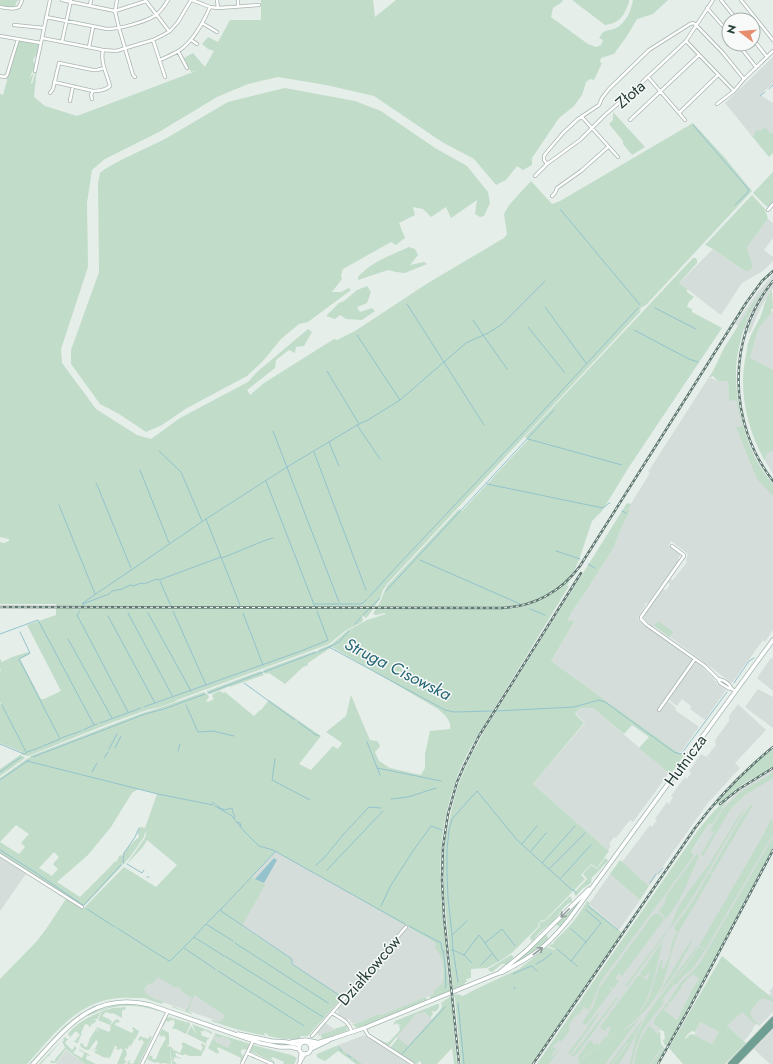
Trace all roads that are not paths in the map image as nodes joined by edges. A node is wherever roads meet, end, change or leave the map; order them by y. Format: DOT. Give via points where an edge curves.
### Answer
graph roads {
  1 [pos="22,0"];
  2 [pos="50,0"];
  3 [pos="62,0"];
  4 [pos="91,0"];
  5 [pos="117,0"];
  6 [pos="168,0"];
  7 [pos="192,0"];
  8 [pos="217,0"];
  9 [pos="238,0"];
  10 [pos="713,0"];
  11 [pos="721,0"];
  12 [pos="741,0"];
  13 [pos="71,1"];
  14 [pos="146,1"];
  15 [pos="90,5"];
  16 [pos="259,5"];
  17 [pos="238,6"];
  18 [pos="0,7"];
  19 [pos="210,7"];
  20 [pos="218,8"];
  21 [pos="707,8"];
  22 [pos="115,11"];
  23 [pos="731,12"];
  24 [pos="156,15"];
  25 [pos="46,17"];
  26 [pos="67,21"];
  27 [pos="202,23"];
  28 [pos="721,24"];
  29 [pos="14,25"];
  30 [pos="696,26"];
  31 [pos="94,27"];
  32 [pos="44,28"];
  33 [pos="119,28"];
  34 [pos="170,31"];
  35 [pos="217,32"];
  36 [pos="0,36"];
  37 [pos="42,38"];
  38 [pos="18,39"];
  39 [pos="153,40"];
  40 [pos="191,40"];
  41 [pos="773,40"];
  42 [pos="686,41"];
  43 [pos="62,42"];
  44 [pos="41,43"];
  45 [pos="197,44"];
  46 [pos="89,47"];
  47 [pos="125,49"];
  48 [pos="761,49"];
  49 [pos="103,50"];
  50 [pos="178,51"];
  51 [pos="773,51"];
  52 [pos="744,52"];
  53 [pos="699,55"];
  54 [pos="767,57"];
  55 [pos="160,60"];
  56 [pos="756,67"];
  57 [pos="104,68"];
  58 [pos="187,68"];
  59 [pos="35,71"];
  60 [pos="718,75"];
  61 [pos="0,76"];
  62 [pos="135,77"];
  63 [pos="165,77"];
  64 [pos="648,77"];
  65 [pos="744,79"];
  66 [pos="54,82"];
  67 [pos="73,86"];
  68 [pos="93,91"];
  69 [pos="734,91"];
  70 [pos="660,92"];
  71 [pos="50,93"];
  72 [pos="92,98"];
  73 [pos="70,101"];
  74 [pos="717,104"];
  75 [pos="679,113"];
  76 [pos="582,117"];
  77 [pos="630,120"];
  78 [pos="685,120"];
  79 [pos="592,129"];
  80 [pos="608,147"];
  81 [pos="618,157"];
  82 [pos="548,164"];
  83 [pos="534,176"];
  84 [pos="552,196"];
  85 [pos="773,204"];
  86 [pos="768,210"];
  87 [pos="672,546"];
  88 [pos="773,640"];
  89 [pos="695,659"];
  90 [pos="734,690"];
  91 [pos="659,710"];
  92 [pos="0,855"];
  93 [pos="580,902"];
  94 [pos="82,907"];
  95 [pos="553,925"];
  96 [pos="406,927"];
  97 [pos="561,929"];
  98 [pos="547,931"];
  99 [pos="550,940"];
  100 [pos="517,959"];
  101 [pos="519,963"];
  102 [pos="499,973"];
  103 [pos="168,1011"];
  104 [pos="332,1013"];
  105 [pos="773,1019"];
  106 [pos="773,1025"];
  107 [pos="364,1028"];
  108 [pos="353,1032"];
  109 [pos="312,1036"];
  110 [pos="334,1038"];
  111 [pos="253,1039"];
  112 [pos="286,1042"];
  113 [pos="318,1042"];
  114 [pos="299,1047"];
  115 [pos="310,1047"];
  116 [pos="248,1052"];
  117 [pos="303,1054"];
  118 [pos="300,1063"];
  119 [pos="33,1064"];
  120 [pos="142,1064"];
  121 [pos="242,1064"];
  122 [pos="272,1064"];
  123 [pos="413,1064"];
  124 [pos="730,1064"];
  125 [pos="735,1064"];
  1 -- 18 [label="street" via="17,7"];
  2 -- 25 [label="street"];
  3 -- 13 [label="street"];
  4 -- 15 [label="street"];
  5 -- 22 [label="street"];
  6 -- 24 [label="street"];
  7 -- 19 [label="street"];
  7 -- 34 [label="street"];
  8 -- 20 [label="street"];
  9 -- 17 [label="street"];
  10 -- 21 [label="street, Złota"];
  11 -- 23 [label="street"];
  12 -- 41 [label="street"];
  13 -- 15 [label="street"];
  13 -- 26 [label="street"];
  14 -- 22 [label="street"];
  14 -- 24 [label="street"];
  15 -- 22 [label="street"];
  16 -- 17 [label="street"];
  17 -- 20 [label="street"];
  19 -- 20 [label="street"];
  19 -- 27 [label="street"];
  21 -- 28 [label="street"];
  21 -- 30 [label="street, Złota"];
  22 -- 33 [label="street"];
  24 -- 33 [label="street"];
  24 -- 34 [label="street"];
  25 -- 26 [label="street"];
  25 -- 32 [label="street"];
  26 -- 31 [label="street"];
  26 -- 43 [label="street"];
  27 -- 35 [label="street"];
  27 -- 40 [label="street"];
  29 -- 32 [label="street"];
  30 -- 42 [label="street, Złota"];
  30 -- 65 [label="street"];
  30 -- 76 [label="street" via="690,24 651,48 609,89 599,105"];
  31 -- 33 [label="street" via="107,30"];
  31 -- 46 [label="street"];
  32 -- 37 [label="street"];
  33 -- 47 [label="street"];
  34 -- 39 [label="street"];
  36 -- 38 [label="street"];
  37 -- 43 [label="street"];
  37 -- 44 [label="street"];
  38 -- 44 [label="street"];
  38 -- 61 [label="street" via="7,75"];
  39 -- 47 [label="street"];
  39 -- 55 [label="street"];
  40 -- 45 [label="street"];
  40 -- 50 [label="street"];
  42 -- 53 [label="street"];
  42 -- 64 [label="street, Złota"];
  43 -- 46 [label="street"];
  44 -- 59 [label="street"];
  46 -- 49 [label="street"];
  47 -- 49 [label="street"];
  47 -- 62 [label="street"];
  48 -- 54 [label="street"];
  49 -- 57 [label="street"];
  50 -- 55 [label="street"];
  50 -- 58 [label="street"];
  51 -- 54 [label="street"];
  52 -- 56 [label="street"];
  53 -- 60 [label="street"];
  53 -- 70 [label="street"];
  54 -- 56 [label="street"];
  55 -- 63 [label="street"];
  56 -- 65 [label="street"];
  57 -- 66 [label="street" via="93,70 59,63"];
  57 -- 68 [label="street" via="110,86"];
  60 -- 69 [label="street"];
  60 -- 75 [label="street"];
  64 -- 70 [label="street"];
  64 -- 79 [label="street, Złota"];
  65 -- 69 [label="street"];
  66 -- 67 [label="street"];
  66 -- 71 [label="street"];
  67 -- 68 [label="street"];
  67 -- 73 [label="street"];
  68 -- 72 [label="street"];
  69 -- 74 [label="street"];
  70 -- 75 [label="street"];
  70 -- 77 [label="street"];
  75 -- 78 [label="street"];
  76 -- 79 [label="street"];
  76 -- 82 [label="street" via="563,133 546,153 544,158"];
  79 -- 80 [label="street"];
  79 -- 82 [label="street, Złota"];
  80 -- 81 [label="street"];
  80 -- 84 [label="street" via="557,188"];
  82 -- 83 [label="street, Złota"];
  85 -- 86 [label="street"];
  87 -- 89 [label="street" via="684,556 641,619"];
  88 -- 90 [label="main road, Hutnicza"];
  89 -- 90 [label="street" via="720,683"];
  89 -- 91 [label="street"];
  90 -- 93 [label="main road, Hutnicza"];
  92 -- 94 [label="street"];
  93 -- 95 [label="main road, Hutnicza, one-way"];
  93 -- 97 [label="main road, Hutnicza"];
  95 -- 97 [label="main road"];
  95 -- 98 [label="main road, Hutnicza"];
  96 -- 104 [label="street, Działkowców"];
  97 -- 99 [label="main road, Hutnicza"];
  98 -- 99 [label="main road"];
  98 -- 100 [label="main road, Hutnicza"];
  101 -- 99 [label="main road, Hutnicza, one-way"];
  100 -- 101 [label="main road"];
  100 -- 102 [label="main road, Hutnicza"];
  101 -- 102 [label="main road, Hutnicza"];
  102 -- 107 [label="main road, Hutnicza"];
  103 -- 111 [label="main road"];
  103 -- 119 [label="main road" via="137,1003 119,1002 99,1007 76,1020"];
  103 -- 120 [label="street"];
  104 -- 108 [label="street, Działkowców" via="350,1025"];
  104 -- 109 [label="street, Działkowców"];
  105 -- 124 [label="main road"];
  106 -- 125 [label="main road"];
  107 -- 108 [label="main road, Hutnicza"];
  107 -- 123 [label="street" via="368,1035"];
  108 -- 110 [label="main road, Hutnicza"];
  110 -- 113 [label="main road"];
  110 -- 115 [label="main road"];
  111 -- 112 [label="main road"];
  111 -- 114 [label="main road" via="269,1045"];
  111 -- 116 [label="street"];
  112 -- 113 [label="main road"];
  112 -- 114 [label="main road"];
  113 -- 115 [label="main road"];
  114 -- 115 [label="main road" via="306,1042"];
  114 -- 117 [label="main road"];
  115 -- 117 [label="main road" via="309,1053"];
  116 -- 121 [label="street"];
  116 -- 122 [label="street"];
  117 -- 118 [label="street"];
}
